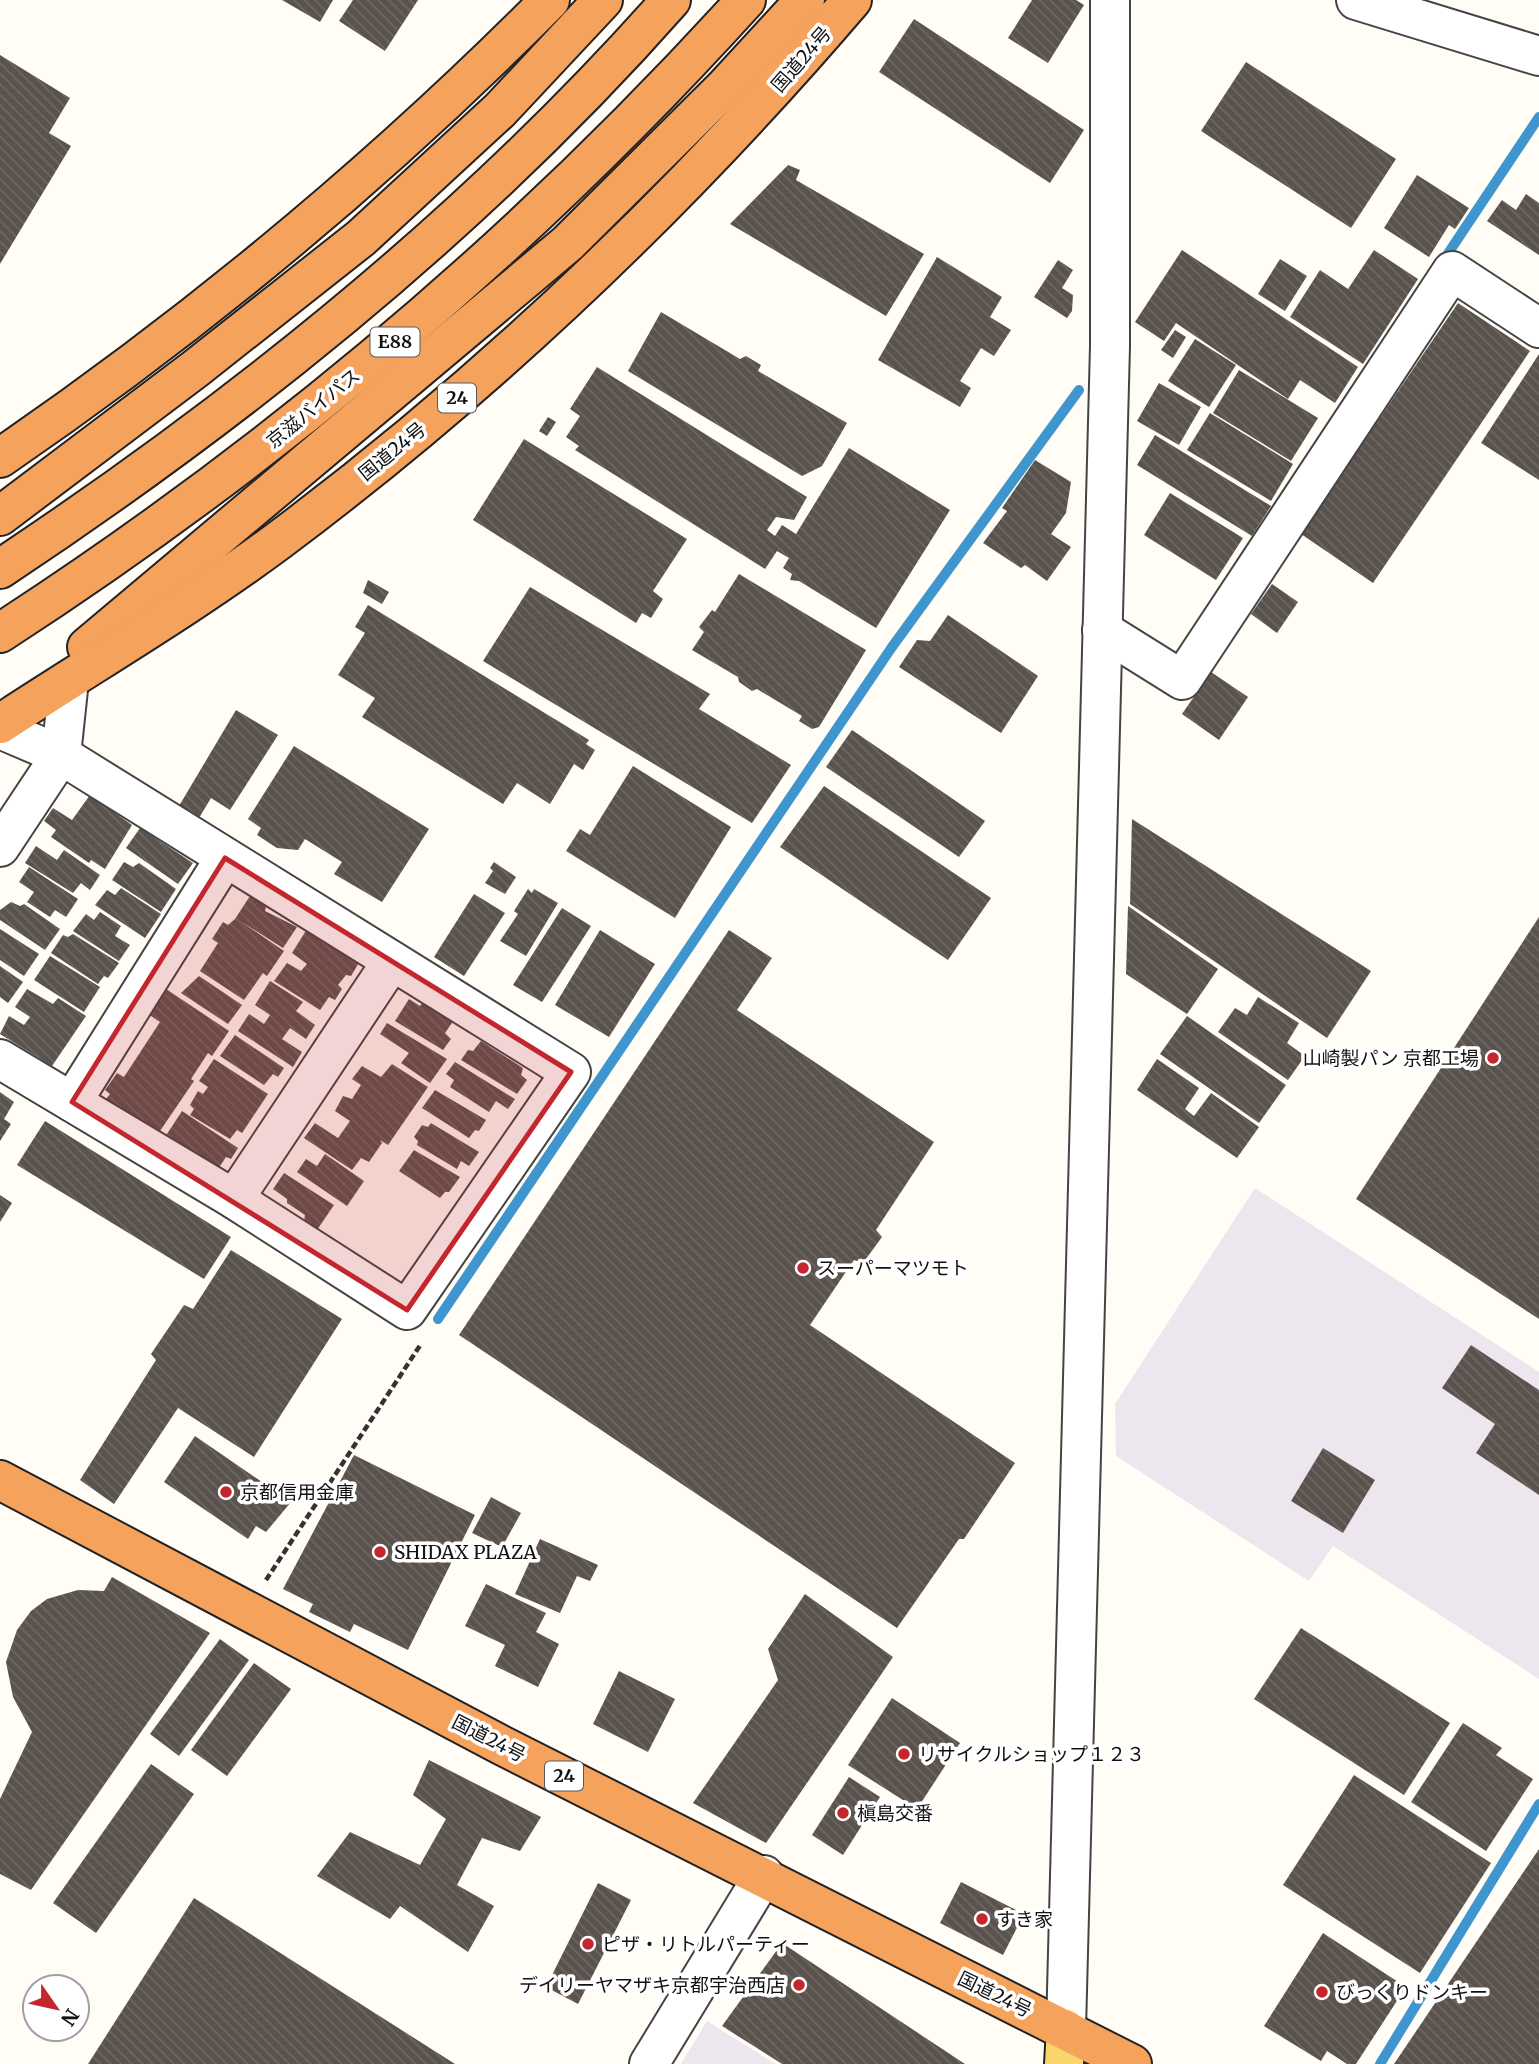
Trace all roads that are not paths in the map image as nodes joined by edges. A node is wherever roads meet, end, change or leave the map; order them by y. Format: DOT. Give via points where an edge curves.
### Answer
graph roads {
  1 [pos="550,0"];
  2 [pos="603,0"];
  3 [pos="671,0"];
  4 [pos="746,0"];
  5 [pos="805,0"];
  6 [pos="852,0"];
  7 [pos="1110,0"];
  8 [pos="1356,0"];
  9 [pos="1539,56"];
  10 [pos="1539,328"];
  11 [pos="0,458"];
  12 [pos="0,516"];
  13 [pos="0,569"];
  14 [pos="1102,630"];
  15 [pos="0,633"];
  16 [pos="69,680"];
  17 [pos="4,723"];
  18 [pos="61,755"];
  19 [pos="0,847"];
  20 [pos="226,858"];
  21 [pos="392,961"];
  22 [pos="0,1059"];
  23 [pos="72,1102"];
  24 [pos="234,1199"];
  25 [pos="0,1480"];
  26 [pos="764,1875"];
  27 [pos="1065,2047"];
  28 [pos="649,2064"];
  29 [pos="1132,2064"];
  1 -- 11 [label="highway" via="417,130 330,205"];
  2 -- 12 [label="highway" via="500,110 361,238"];
  3 -- 13 [label="highway, E88" via="577,100 385,280 176,446"];
  4 -- 15 [label="highway, 京滋バイパス / E88" via="601,154 434,309 262,449"];
  5 -- 17 [label="highway" via="568,243 214,537"];
  6 -- 16 [label="highway, 国道24号 / 24" via="690,180 485,373 388,456 276,542"];
  7 -- 14 [label="street" via="1110,346"];
  8 -- 9 [label="street"];
  10 -- 14 [label="street" via="1452,271 1182,680"];
  14 -- 27 [label="street"];
  16 -- 17 [label="highway, 国道24号 / 24"];
  16 -- 18 [label="street"];
  17 -- 18 [label="street"];
  18 -- 19 [label="street"];
  18 -- 20 [label="street"];
  20 -- 21 [label="street"];
  20 -- 23 [label="street"];
  21 -- 24 [label="street"];
  21 -- 24 [label="street" via="571,1072 407,1310"];
  22 -- 23 [label="street"];
  23 -- 24 [label="street"];
  25 -- 26 [label="highway, 国道24号 / 24" via="503,1746"];
  26 -- 27 [label="highway, 国道24号 / 24"];
  26 -- 28 [label="street"];
  27 -- 29 [label="highway, 国道24号 / 24"];
}
